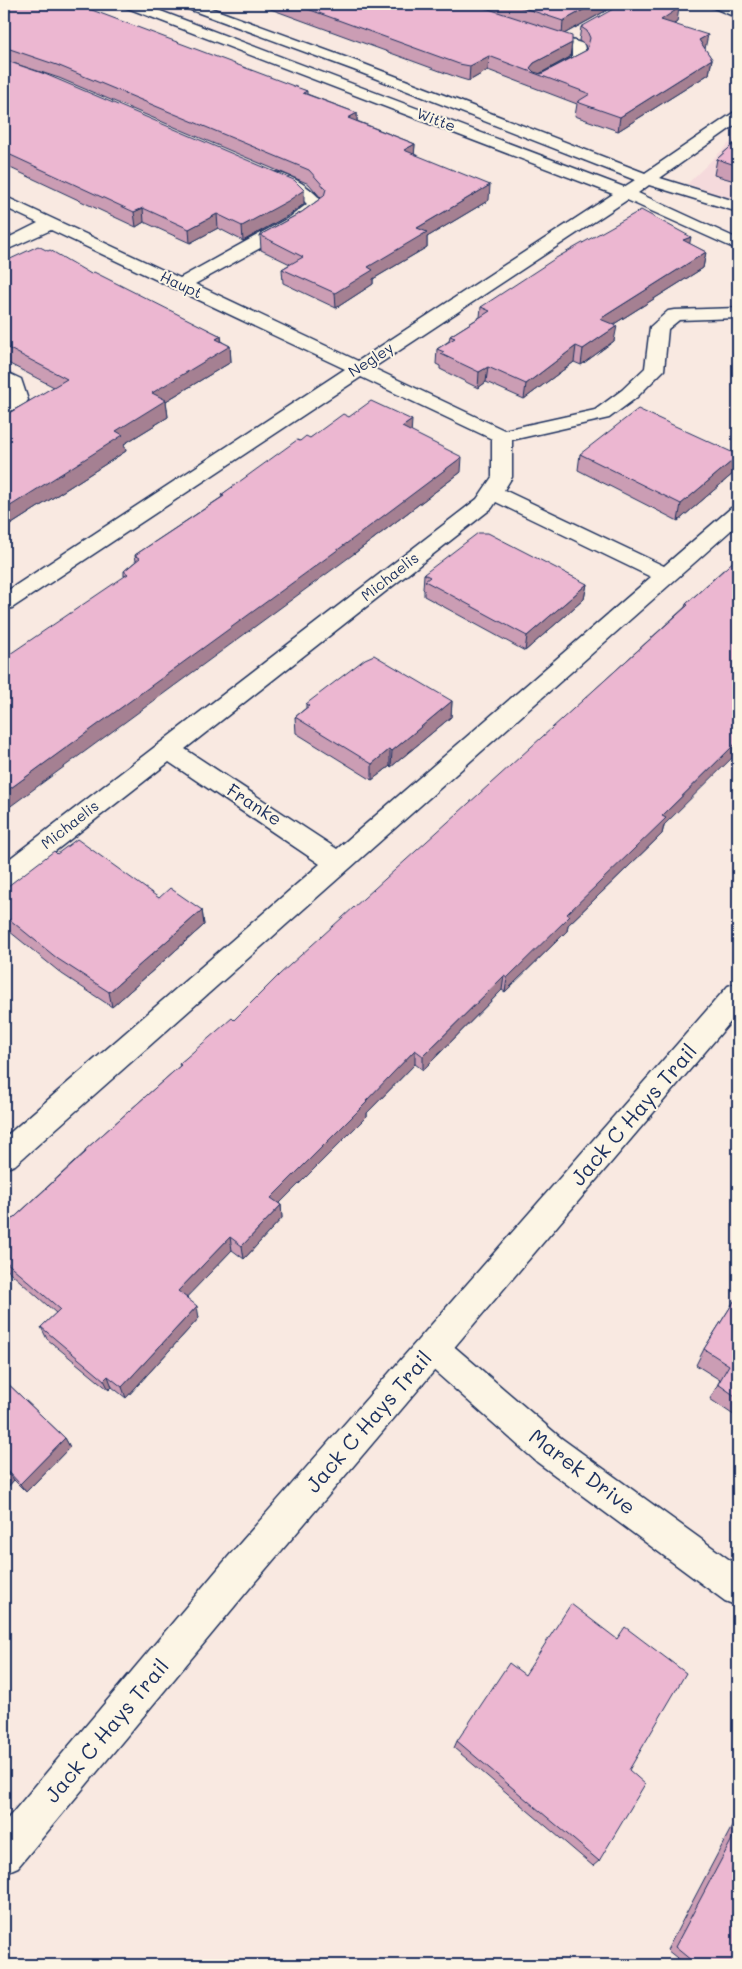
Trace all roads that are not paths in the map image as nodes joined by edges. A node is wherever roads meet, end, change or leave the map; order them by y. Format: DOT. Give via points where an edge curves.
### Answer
graph roads {
  1 [pos="130,4"];
  2 [pos="188,4"];
  3 [pos="717,4"];
  4 [pos="203,9"];
  5 [pos="738,14"];
  6 [pos="175,21"];
  7 [pos="526,29"];
  8 [pos="580,33"];
  9 [pos="563,42"];
  10 [pos="539,82"];
  11 [pos="738,116"];
  12 [pos="258,170"];
  13 [pos="647,179"];
  14 [pos="625,193"];
  15 [pos="4,201"];
  16 [pos="738,207"];
  17 [pos="50,224"];
  18 [pos="738,245"];
  19 [pos="4,246"];
  20 [pos="180,284"];
  21 [pos="738,313"];
  22 [pos="358,368"];
  23 [pos="4,377"];
  24 [pos="4,408"];
  25 [pos="502,436"];
  26 [pos="492,492"];
  27 [pos="738,513"];
  28 [pos="666,576"];
  29 [pos="4,603"];
  30 [pos="168,749"];
  31 [pos="339,863"];
  32 [pos="4,877"];
  33 [pos="738,994"];
  34 [pos="4,1156"];
  35 [pos="432,1348"];
  36 [pos="738,1588"];
  37 [pos="4,1853"];
  1 -- 6 [label="street, Witte"];
  2 -- 4 [label="street, Witte"];
  3 -- 5 [label="street"];
  4 -- 6 [label="street"];
  4 -- 13 [label="street, Witte"];
  6 -- 14 [label="street, Witte"];
  7 -- 9 [label="street"];
  8 -- 9 [label="street"];
  9 -- 10 [label="street" via="579,47 580,60"];
  11 -- 13 [label="street, Negley"];
  12 -- 20 [label="street" via="302,189 317,205 296,220"];
  13 -- 14 [label="street, Negley"];
  13 -- 16 [label="street, Witte"];
  14 -- 18 [label="street, Witte"];
  14 -- 22 [label="street, Negley"];
  15 -- 17 [label="street, Haupt"];
  17 -- 19 [label="street"];
  17 -- 20 [label="street, Haupt"];
  20 -- 22 [label="street, Haupt"];
  21 -- 25 [label="street" via="674,315 659,327 654,370 602,414"];
  22 -- 25 [label="street, Haupt"];
  22 -- 29 [label="street, Negley"];
  23 -- 24 [label="street" via="14,383 18,400"];
  25 -- 26 [label="street, Michaelis" via="502,477"];
  26 -- 28 [label="street"];
  26 -- 30 [label="street, Michaelis" via="485,503"];
  27 -- 28 [label="street"];
  28 -- 31 [label="street"];
  30 -- 31 [label="street, Franke"];
  30 -- 32 [label="street, Michaelis"];
  31 -- 34 [label="street"];
  33 -- 35 [label="street, Jack C Hays Trail"];
  35 -- 36 [label="street, Marek Drive" via="549,1450"];
  35 -- 37 [label="street, Jack C Hays Trail" via="240,1570"];
}
